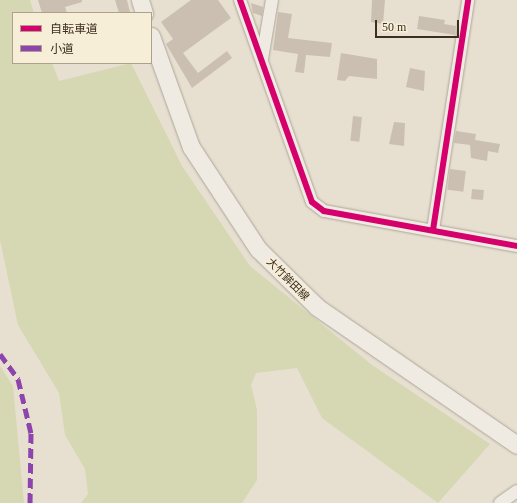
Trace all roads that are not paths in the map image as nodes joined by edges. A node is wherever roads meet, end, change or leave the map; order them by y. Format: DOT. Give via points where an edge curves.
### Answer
graph roads {
  1 [pos="140,0"];
  2 [pos="240,0"];
  3 [pos="272,0"];
  4 [pos="468,0"];
  5 [pos="144,12"];
  6 [pos="152,39"];
  7 [pos="262,60"];
  8 [pos="433,230"];
  9 [pos="517,246"];
  10 [pos="517,445"];
  11 [pos="517,491"];
  12 [pos="500,503"];
  1 -- 5 [label="main road"];
  2 -- 7 [label="street"];
  3 -- 7 [label="street"];
  4 -- 8 [label="street"];
  6 -- 10 [label="main road, 大竹鉾田線" via="191,147 258,249 317,307"];
  7 -- 8 [label="street" via="312,202 324,211"];
  8 -- 9 [label="street"];
  11 -- 12 [label="street"];
}
